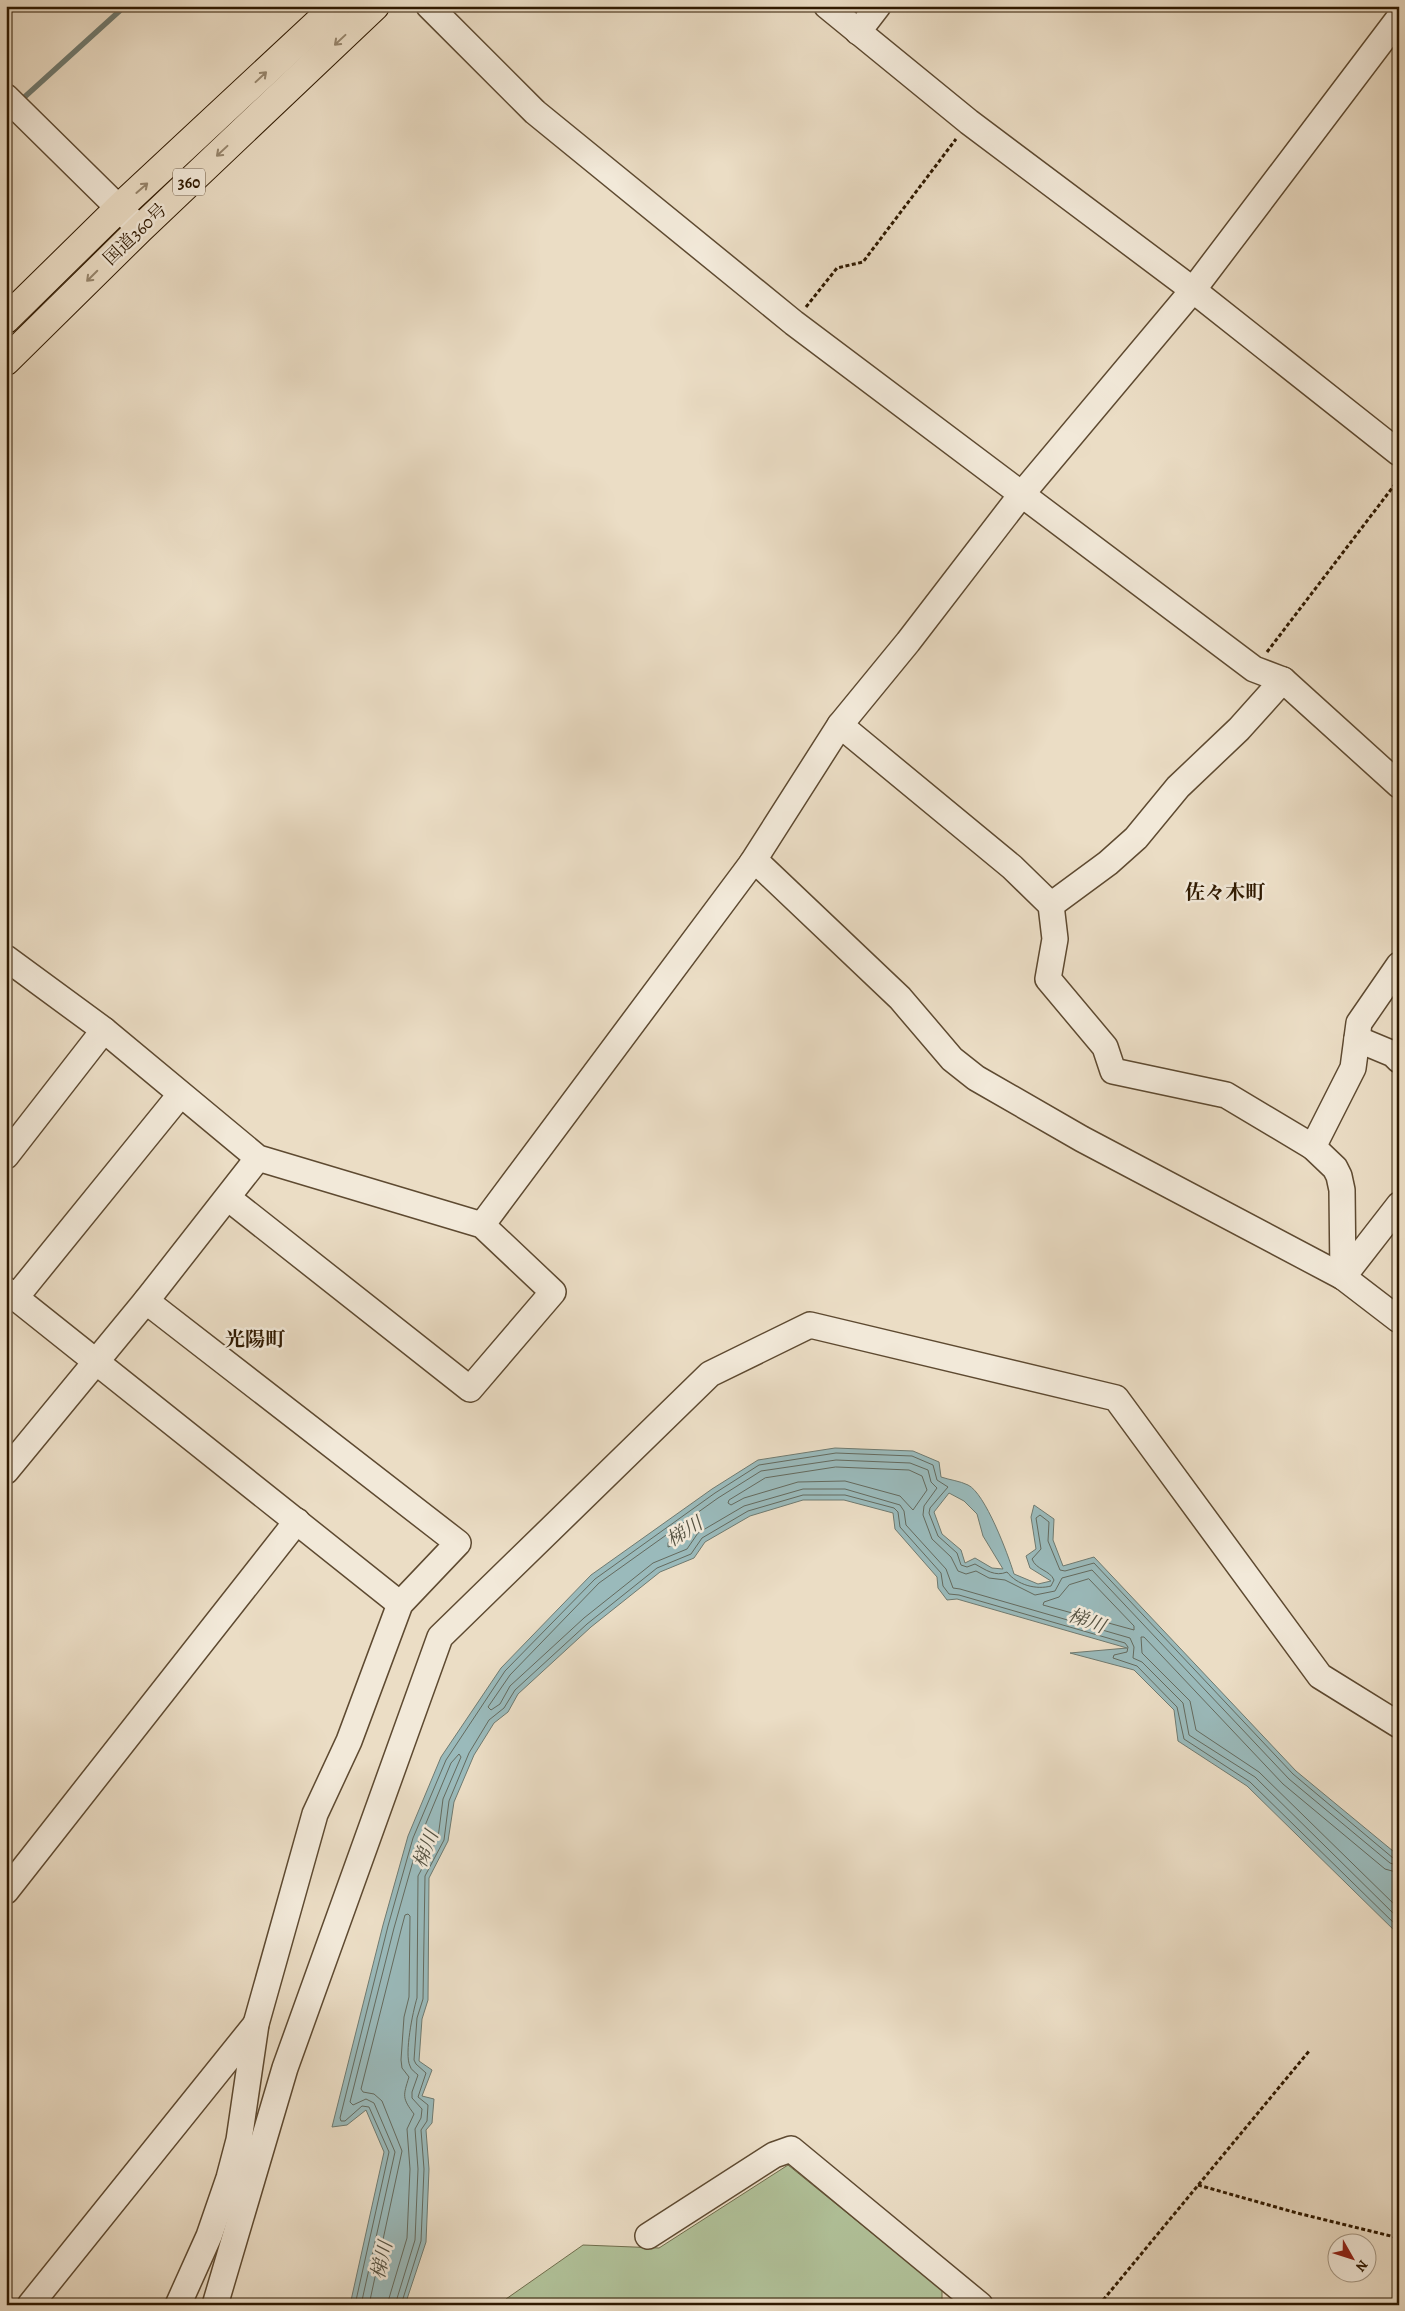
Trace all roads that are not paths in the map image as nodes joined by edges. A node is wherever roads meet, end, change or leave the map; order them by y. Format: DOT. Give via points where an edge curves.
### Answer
graph roads {
  1 [pos="336,6"];
  2 [pos="376,6"];
  3 [pos="429,6"];
  4 [pos="827,6"];
  5 [pos="878,6"];
  6 [pos="1399,18"];
  7 [pos="858,32"];
  8 [pos="12,103"];
  9 [pos="119,208"];
  10 [pos="140,229"];
  11 [pos="1193,290"];
  12 [pos="6,319"];
  13 [pos="6,362"];
  14 [pos="1399,453"];
  15 [pos="1021,494"];
  16 [pos="1283,680"];
  17 [pos="840,725"];
  18 [pos="1399,785"];
  19 [pos="752,864"];
  20 [pos="1051,905"];
  21 [pos="6,958"];
  22 [pos="1399,964"];
  23 [pos="104,1030"];
  24 [pos="1357,1039"];
  25 [pos="1399,1060"];
  26 [pos="180,1095"];
  27 [pos="1313,1147"];
  28 [pos="6,1156"];
  29 [pos="258,1158"];
  30 [pos="228,1198"];
  31 [pos="1399,1205"];
  32 [pos="482,1225"];
  33 [pos="1343,1277"];
  34 [pos="11,1294"];
  35 [pos="146,1301"];
  36 [pos="1399,1320"];
  37 [pos="94,1362"];
  38 [pos="6,1471"];
  39 [pos="298,1521"];
  40 [pos="400,1604"];
  41 [pos="1399,1725"];
  42 [pos="6,1891"];
  43 [pos="256,2024"];
  44 [pos="648,2236"];
  45 [pos="30,2305"];
  46 [pos="178,2305"];
  47 [pos="215,2305"];
  48 [pos="980,2305"];
  9 -- 1 [label="highway, 国道360号 / 360, one-way"];
  2 -- 10 [label="highway, 国道360号 / 360, one-way"];
  3 -- 15 [label="street" via="536,112 794,323"];
  4 -- 7 [label="street"];
  5 -- 7 [label="street"];
  6 -- 11 [label="street"];
  7 -- 11 [label="street" via="969,122"];
  8 -- 9 [label="street"];
  9 -- 10 [label="street"];
  9 -- 12 [label="highway, 国道360号 / 360"];
  10 -- 13 [label="highway, 国道360号 / 360, one-way"];
  11 -- 14 [label="street"];
  11 -- 15 [label="street"];
  15 -- 16 [label="street" via="1254,669"];
  15 -- 17 [label="street"];
  16 -- 18 [label="street"];
  16 -- 20 [label="street" via="1239,729 1178,787 1136,838"];
  17 -- 19 [label="street"];
  17 -- 20 [label="street" via="1012,867"];
  19 -- 32 [label="street"];
  19 -- 33 [label="street" via="762,867 893,991 952,1060 976,1078 1082,1139"];
  20 -- 27 [label="street" via="1055,939 1048,979 1105,1047 1113,1071 1226,1095"];
  21 -- 23 [label="street"];
  22 -- 24 [label="street" via="1359,1024"];
  23 -- 26 [label="street"];
  23 -- 28 [label="street"];
  24 -- 25 [label="street" via="1393,1054"];
  24 -- 27 [label="street" via="1354,1068"];
  26 -- 29 [label="street"];
  26 -- 34 [label="street"];
  27 -- 33 [label="street" via="1339,1176"];
  29 -- 30 [label="street"];
  29 -- 32 [label="street"];
  30 -- 32 [label="street" via="470,1389 552,1292"];
  30 -- 35 [label="street"];
  31 -- 33 [label="street"];
  33 -- 36 [label="street"];
  34 -- 37 [label="street"];
  35 -- 37 [label="street"];
  35 -- 40 [label="street" via="458,1543"];
  37 -- 38 [label="street"];
  37 -- 39 [label="street"];
  39 -- 40 [label="street"];
  39 -- 42 [label="street"];
  40 -- 43 [label="street" via="348,1741 315,1814"];
  41 -- 47 [label="street" via="1320,1676 1116,1398 810,1325 793,1333 710,1374 440,1637 285,2068"];
  43 -- 45 [label="street"];
  43 -- 46 [label="street" via="239,2140 209,2236"];
  44 -- 48 [label="street" via="774,2155 791,2149"];
}
